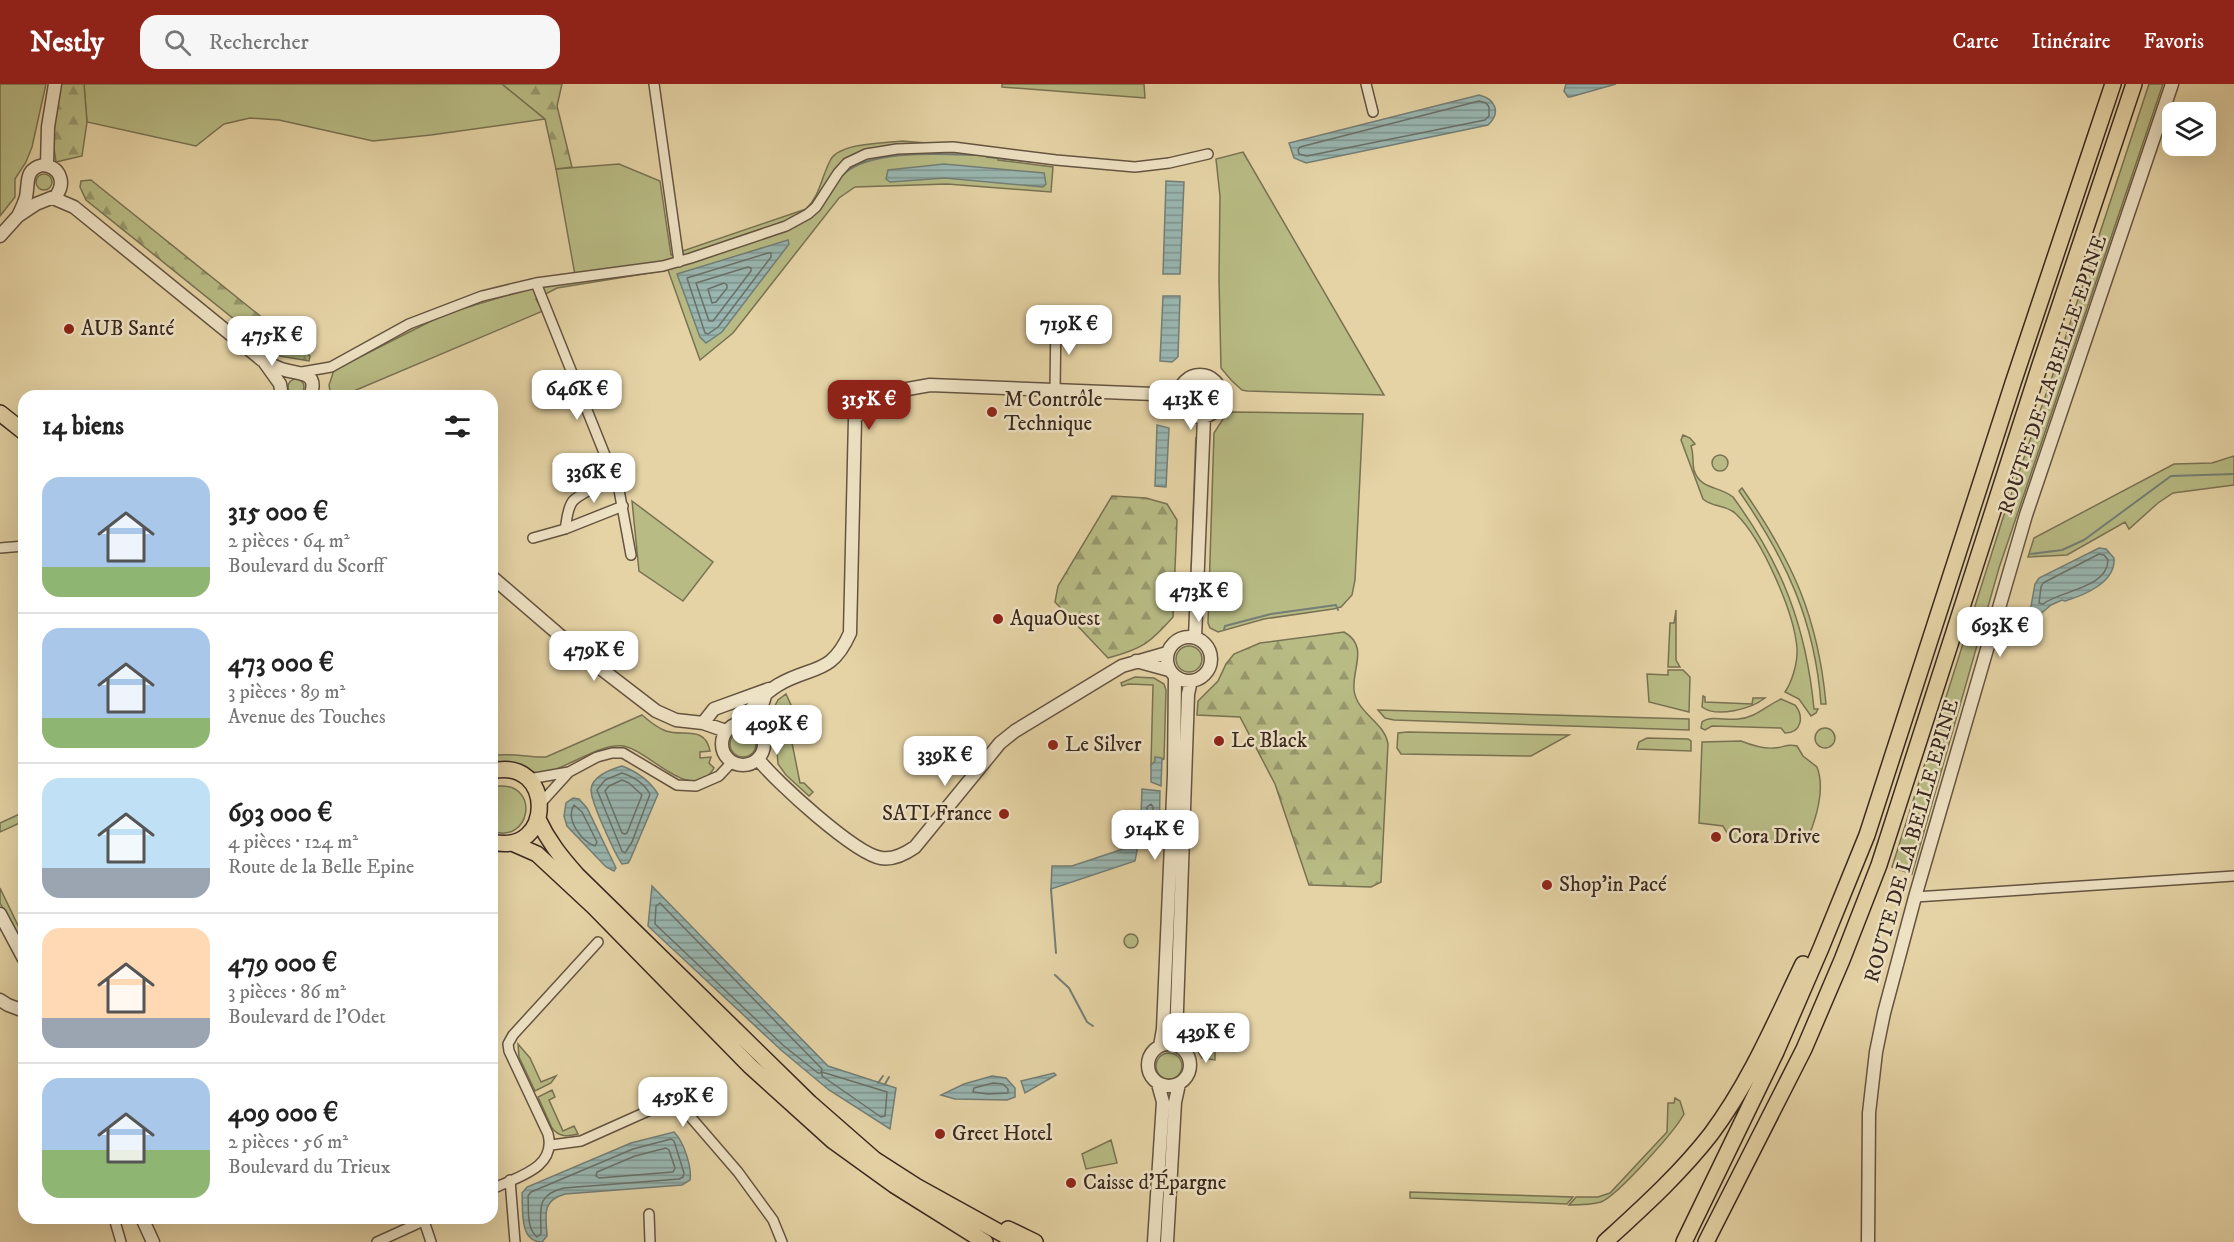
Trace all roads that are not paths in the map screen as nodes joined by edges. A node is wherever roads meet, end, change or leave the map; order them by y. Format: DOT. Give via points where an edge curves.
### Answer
graph roads {
  1 [pos="55,84"];
  2 [pos="654,84"];
  3 [pos="1366,84"];
  4 [pos="2113,84"];
  5 [pos="2134,84"];
  6 [pos="2172,84"];
  7 [pos="1373,112"];
  8 [pos="1208,154"];
  9 [pos="47,165"];
  10 [pos="62,184"];
  11 [pos="27,188"];
  12 [pos="48,199"];
  13 [pos="74,207"];
  14 [pos="18,216"];
  15 [pos="0,236"];
  16 [pos="679,262"];
  17 [pos="536,283"];
  18 [pos="1077,316"];
  19 [pos="262,360"];
  20 [pos="331,367"];
  21 [pos="297,372"];
  22 [pos="281,390"];
  23 [pos="312,390"];
  24 [pos="314,390"];
  25 [pos="1055,390"];
  26 [pos="1179,395"];
  27 [pos="0,413"];
  28 [pos="1204,417"];
  29 [pos="18,427"];
  30 [pos="614,475"];
  31 [pos="623,506"];
  32 [pos="565,529"];
  33 [pos="533,538"];
  34 [pos="18,546"];
  35 [pos="0,548"];
  36 [pos="631,555"];
  37 [pos="498,582"];
  38 [pos="1195,638"];
  39 [pos="1167,653"];
  40 [pos="1135,661"];
  41 [pos="1172,673"];
  42 [pos="1191,681"];
  43 [pos="770,692"];
  44 [pos="703,723"];
  45 [pos="738,724"];
  46 [pos="726,731"];
  47 [pos="761,734"];
  48 [pos="758,759"];
  49 [pos="732,762"];
  50 [pos="498,771"];
  51 [pos="569,772"];
  52 [pos="529,779"];
  53 [pos="539,811"];
  54 [pos="1867,835"];
  55 [pos="498,842"];
  56 [pos="512,843"];
  57 [pos="2234,876"];
  58 [pos="1915,897"];
  59 [pos="0,914"];
  60 [pos="598,942"];
  61 [pos="18,948"];
  62 [pos="0,1000"];
  63 [pos="18,1008"];
  64 [pos="1160,1046"];
  65 [pos="1178,1046"];
  66 [pos="1158,1084"];
  67 [pos="1179,1084"];
  68 [pos="1766,1127"];
  69 [pos="551,1145"];
  70 [pos="510,1180"];
  71 [pos="498,1186"];
  72 [pos="918,1200"];
  73 [pos="941,1200"];
  74 [pos="649,1214"];
  75 [pos="116,1224"];
  76 [pos="145,1224"];
  77 [pos="415,1224"];
  78 [pos="427,1224"];
  79 [pos="121,1242"];
  80 [pos="153,1242"];
  81 [pos="377,1242"];
  82 [pos="431,1242"];
  83 [pos="515,1242"];
  84 [pos="650,1242"];
  85 [pos="782,1242"];
  86 [pos="985,1242"];
  87 [pos="1003,1242"];
  88 [pos="1017,1242"];
  89 [pos="1035,1242"];
  90 [pos="1154,1242"];
  91 [pos="1167,1242"];
  92 [pos="1605,1242"];
  93 [pos="1684,1242"];
  94 [pos="1706,1242"];
  95 [pos="1714,1242"];
  96 [pos="1868,1242"];
  1 -- 9 [label="street"];
  2 -- 16 [label="street"];
  3 -- 7 [label="street"];
  4 -- 54 [label="main road"];
  5 -- 68 [label="main road" via="1879,864 1812,1029"];
  6 -- 58 [label="street, ROUTE DE LA BELLE EPINE" via="2026,515"];
  8 -- 16 [label="street" via="1135,167 968,147 877,151 847,163 816,207 797,221"];
  9 -- 10 [label="street" via="58,172"];
  9 -- 11 [label="street" via="31,171"];
  10 -- 12 [label="street" via="59,192"];
  10 -- 13 [label="street"];
  11 -- 12 [label="street" via="33,196"];
  11 -- 14 [label="street"];
  12 -- 13 [label="street"];
  12 -- 14 [label="street"];
  13 -- 19 [label="street"];
  14 -- 15 [label="street"];
  16 -- 17 [label="street"];
  17 -- 20 [label="street" via="482,296 409,324"];
  17 -- 30 [label="street"];
  18 -- 25 [label="street" via="1056,316"];
  19 -- 21 [label="street"];
  19 -- 22 [label="street"];
  20 -- 21 [label="street"];
  20 -- 24 [label="street"];
  21 -- 22 [label="street" via="284,376"];
  21 -- 23 [label="street" via="310,380"];
  25 -- 26 [label="street"];
  25 -- 43 [label="street" via="930,385 885,393 867,402 855,419 850,633 842,651 827,665"];
  26 -- 28 [label="street" via="1185,412"];
  26 -- 28 [label="street" via="1182,384 1193,376 1212,380 1221,397 1216,410"];
  27 -- 29 [label="main road"];
  28 -- 38 [label="street"];
  30 -- 31 [label="street"];
  30 -- 32 [label="street" via="572,502"];
  31 -- 32 [label="street"];
  31 -- 36 [label="street"];
  32 -- 33 [label="street"];
  34 -- 35 [label="street"];
  37 -- 44 [label="street" via="656,711 676,720"];
  38 -- 39 [label="street" via="1178,640"];
  38 -- 42 [label="street" via="1208,649 1210,662 1206,673"];
  39 -- 40 [label="street"];
  39 -- 41 [label="street" via="1166,662"];
  40 -- 41 [label="street"];
  40 -- 48 [label="street" via="1000,743 905,855 883,859 853,845 770,775"];
  41 -- 42 [label="street" via="1182,681"];
  41 -- 64 [label="street" via="1174,774"];
  42 -- 65 [label="street"];
  43 -- 44 [label="street" via="763,690 714,709"];
  43 -- 45 [label="street"];
  43 -- 47 [label="street" via="759,715"];
  44 -- 46 [label="street"];
  45 -- 46 [label="street"];
  45 -- 47 [label="street" via="752,725"];
  46 -- 49 [label="street" via="723,752"];
  47 -- 48 [label="street" via="763,747"];
  48 -- 49 [label="street" via="747,765"];
  49 -- 51 [label="street" via="719,776 696,786 677,785 623,753 597,757"];
  50 -- 52 [label="main road" via="510,770"];
  51 -- 52 [label="street"];
  51 -- 53 [label="street"];
  52 -- 53 [label="main road" via="539,795"];
  53 -- 56 [label="main road" via="527,835"];
  53 -- 73 [label="main road" via="546,838 577,875 810,1103 874,1159"];
  54 -- 92 [label="main road" via="1749,1075 1726,1111 1672,1179"];
  54 -- 93 [label="main road" via="1776,1052"];
  55 -- 56 [label="main road"];
  56 -- 72 [label="main road" via="537,854 750,1066 833,1141"];
  57 -- 58 [label="street"];
  58 -- 96 [label="street, ROUTE DE LA BELLE EPINE" via="1884,1013 1871,1087"];
  59 -- 61 [label="street"];
  60 -- 69 [label="street" via="508,1044"];
  62 -- 63 [label="street"];
  64 -- 65 [label="street"];
  64 -- 66 [label="street" via="1151,1054 1148,1064"];
  65 -- 67 [label="street" via="1187,1053 1191,1064 1187,1078"];
  66 -- 67 [label="street"];
  66 -- 90 [label="street" via="1163,1102"];
  67 -- 91 [label="street"];
  68 -- 94 [label="main road"];
  68 -- 95 [label="main road"];
  69 -- 70 [label="street" via="543,1162"];
  69 -- 85 [label="street" via="581,1141 675,1099 745,1182 773,1220"];
  70 -- 71 [label="street"];
  70 -- 83 [label="street"];
  72 -- 86 [label="main road"];
  72 -- 87 [label="main road"];
  73 -- 88 [label="main road"];
  73 -- 89 [label="main road"];
  74 -- 84 [label="street"];
  75 -- 79 [label="street"];
  76 -- 80 [label="street"];
  77 -- 81 [label="street"];
  78 -- 82 [label="street"];
}
